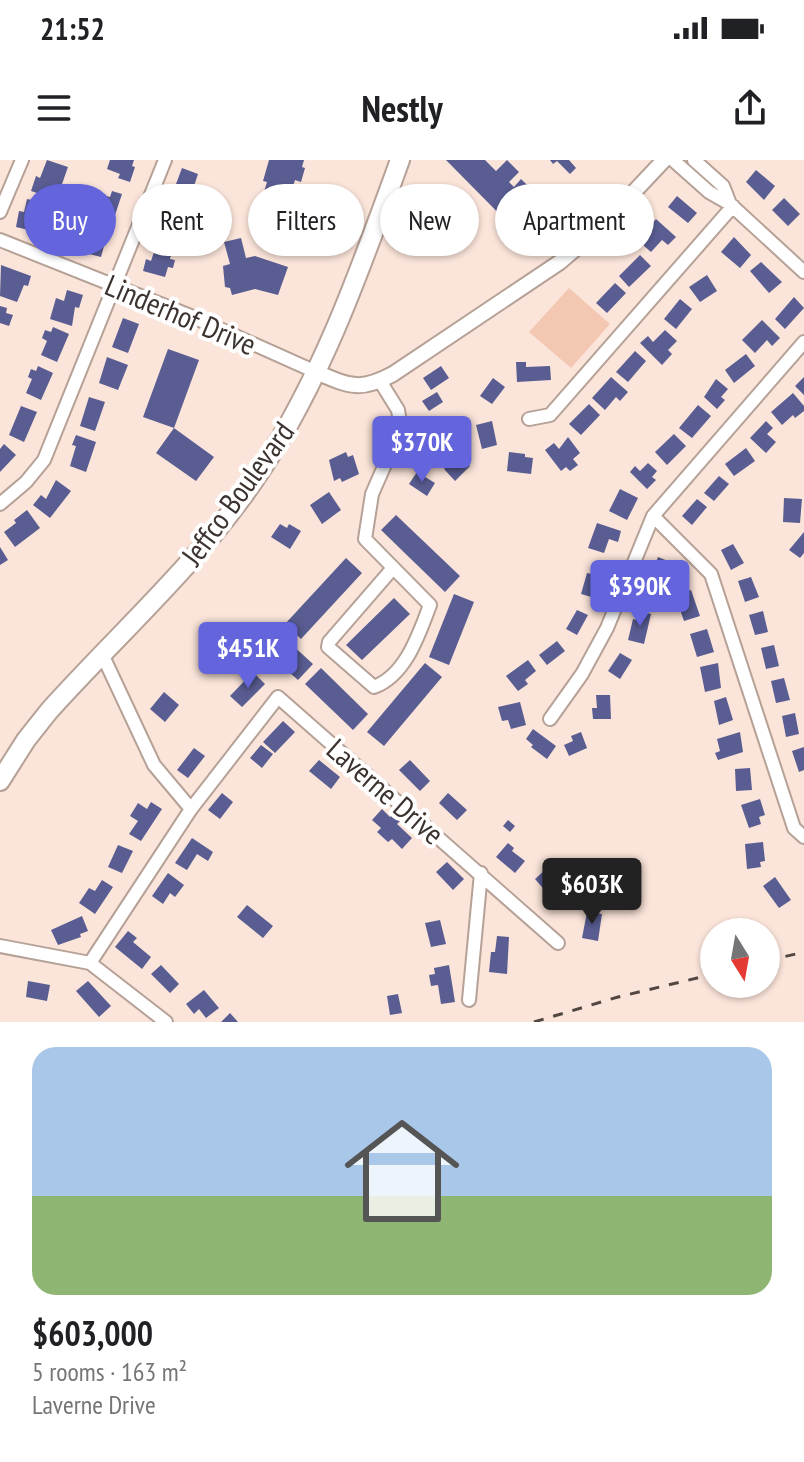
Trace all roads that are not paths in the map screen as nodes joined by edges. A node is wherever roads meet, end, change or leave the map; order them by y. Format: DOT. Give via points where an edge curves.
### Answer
graph roads {
  1 [pos="22,160"];
  2 [pos="165,160"];
  3 [pos="400,160"];
  4 [pos="664,160"];
  5 [pos="673,160"];
  6 [pos="694,160"];
  7 [pos="732,205"];
  8 [pos="0,212"];
  9 [pos="0,240"];
  10 [pos="804,272"];
  11 [pos="114,285"];
  12 [pos="804,342"];
  13 [pos="316,372"];
  14 [pos="380,381"];
  15 [pos="529,419"];
  16 [pos="0,504"];
  17 [pos="653,516"];
  18 [pos="393,568"];
  19 [pos="102,654"];
  20 [pos="550,719"];
  21 [pos="0,781"];
  22 [pos="191,809"];
  23 [pos="804,837"];
  24 [pos="481,873"];
  25 [pos="558,943"];
  26 [pos="0,946"];
  27 [pos="90,963"];
  28 [pos="469,1000"];
  29 [pos="166,1022"];
  1 -- 8 [label="street"];
  2 -- 11 [label="street"];
  3 -- 13 [label="main road, Jeffco Boulevard"];
  4 -- 14 [label="street" via="560,262"];
  5 -- 7 [label="street"];
  6 -- 7 [label="street" via="723,186"];
  7 -- 10 [label="street"];
  7 -- 15 [label="street" via="550,415"];
  9 -- 11 [label="street, Linderhof Drive"];
  11 -- 13 [label="street, Linderhof Drive"];
  11 -- 16 [label="street" via="44,460"];
  12 -- 17 [label="street"];
  13 -- 14 [label="street" via="358,387"];
  13 -- 19 [label="main road, Jeffco Boulevard" via="282,438 225,519"];
  14 -- 18 [label="street" via="398,410 401,428 372,494 365,536"];
  17 -- 20 [label="street" via="607,628"];
  17 -- 23 [label="street" via="711,574 794,828"];
  18 -- 18 [label="street" via="430,605 414,648 374,687 328,647"];
  19 -- 21 [label="main road, Jeffco Boulevard" via="49,711"];
  19 -- 22 [label="street" via="154,765"];
  22 -- 24 [label="street, Laverne Drive" via="278,697"];
  22 -- 27 [label="street, Laverne Drive"];
  24 -- 25 [label="street, Laverne Drive"];
  24 -- 28 [label="street"];
  26 -- 27 [label="street"];
  27 -- 29 [label="street"];
}
